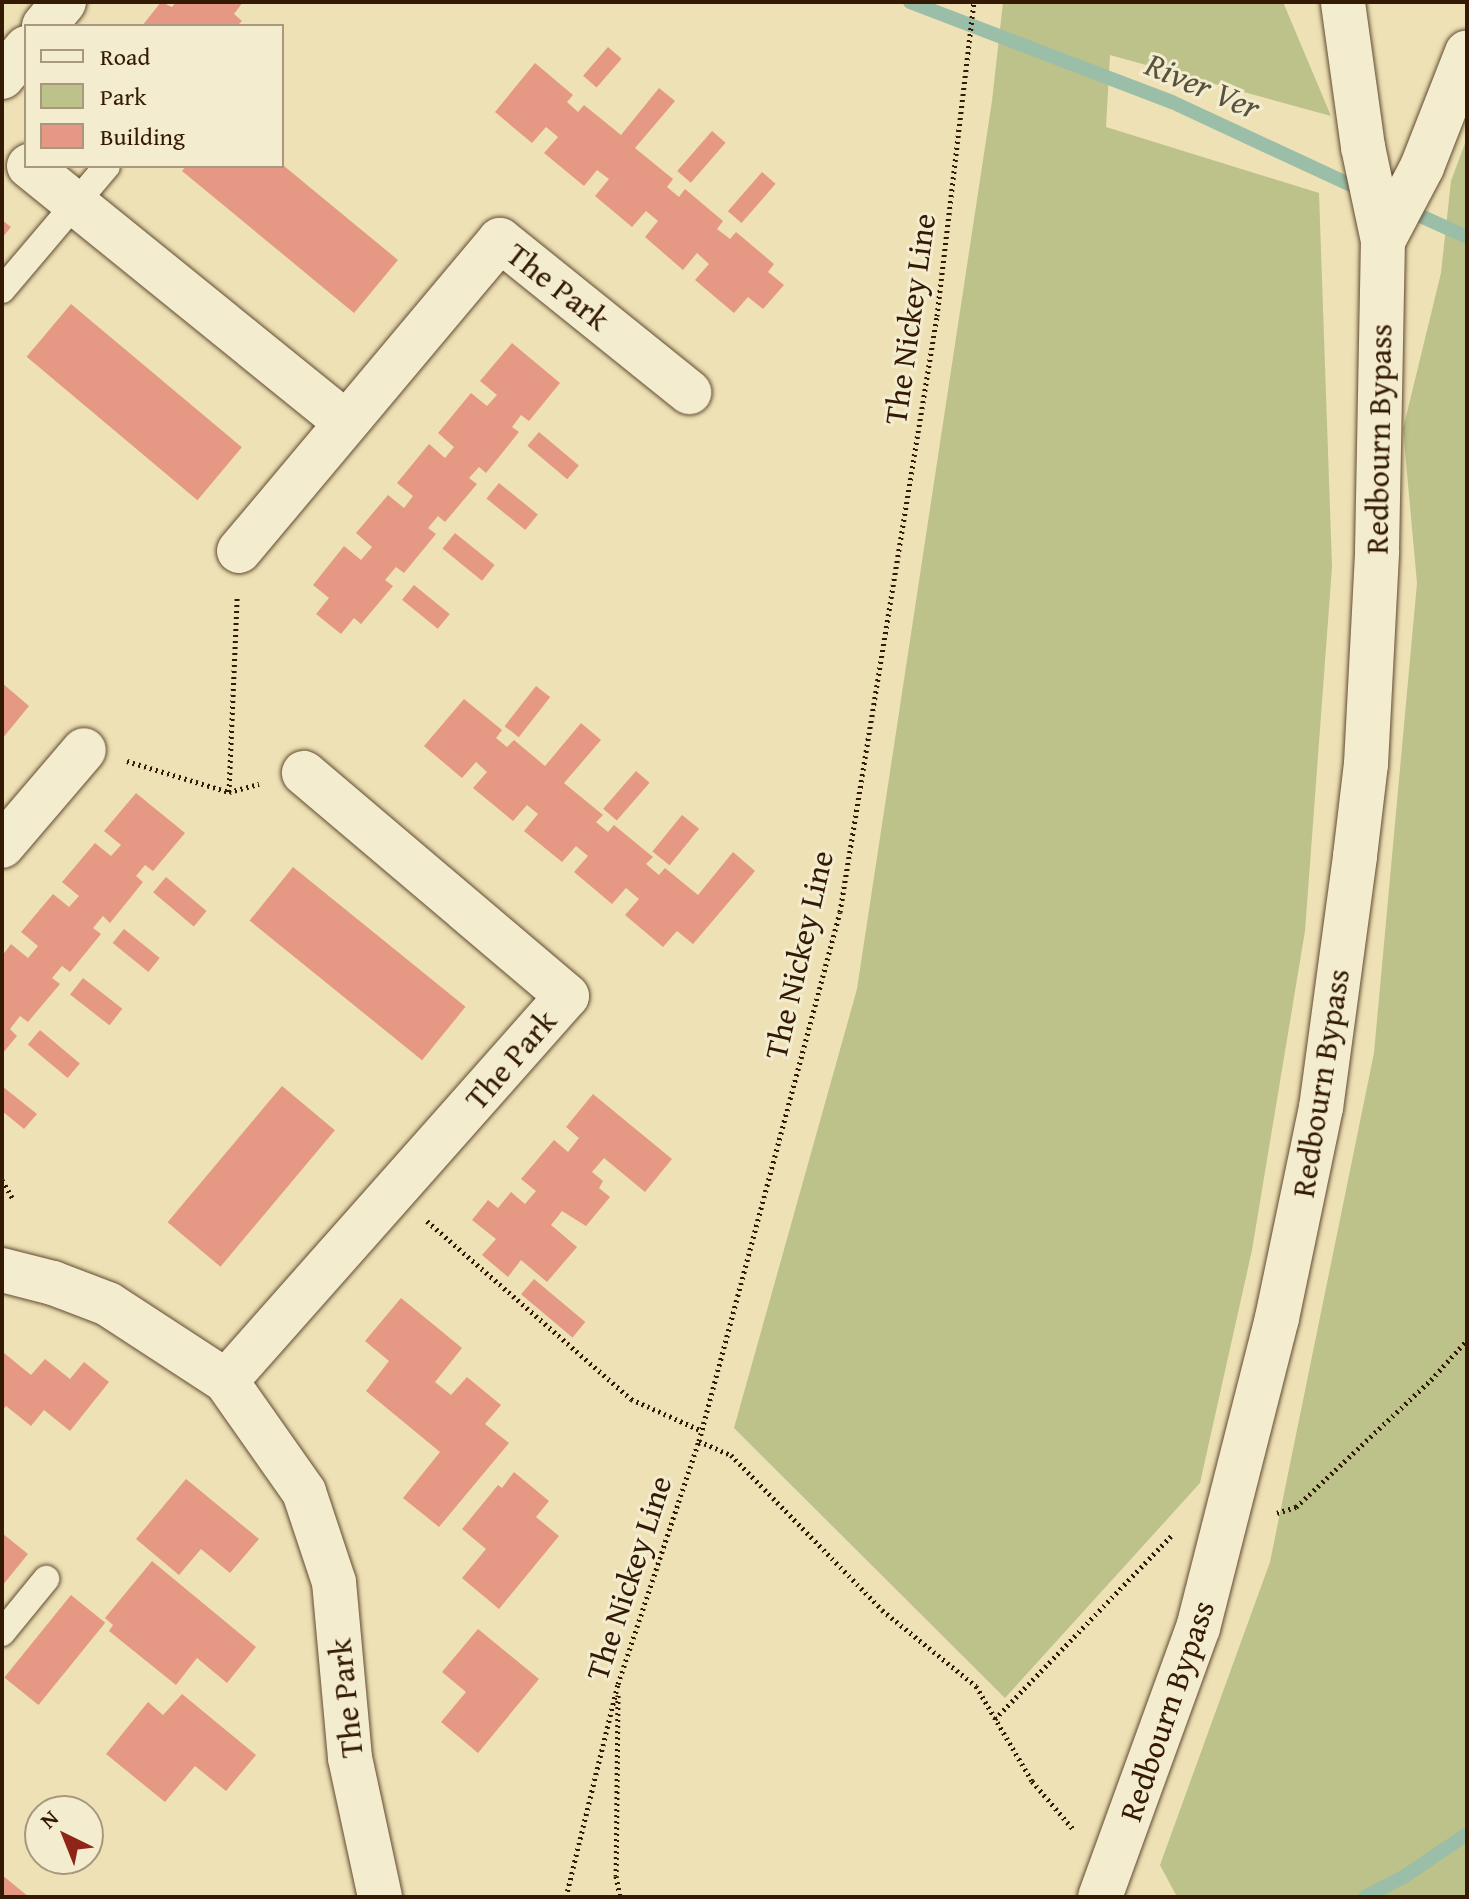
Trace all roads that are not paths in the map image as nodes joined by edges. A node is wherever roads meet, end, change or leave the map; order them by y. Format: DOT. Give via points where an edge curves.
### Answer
graph roads {
  1 [pos="64,2"];
  2 [pos="1343,2"];
  3 [pos="46,24"];
  4 [pos="24,50"];
  5 [pos="1467,52"];
  6 [pos="2,77"];
  7 [pos="2,144"];
  8 [pos="24,162"];
  9 [pos="32,168"];
  10 [pos="105,168"];
  11 [pos="75,203"];
  12 [pos="1383,241"];
  13 [pos="2,290"];
  14 [pos="689,392"];
  15 [pos="346,423"];
  16 [pos="239,551"];
  17 [pos="84,750"];
  18 [pos="304,773"];
  19 [pos="2,846"];
  20 [pos="2,1270"];
  21 [pos="226,1381"];
  22 [pos="46,1579"];
  23 [pos="2,1633"];
  24 [pos="1106,1885"];
  25 [pos="380,1897"];
  1 -- 3 [label="street"];
  2 -- 12 [label="street, Redbourn Bypass" via="1363,147"];
  4 -- 6 [label="street"];
  5 -- 12 [label="street, Redbourn Bypass" via="1422,167"];
  7 -- 8 [label="street"];
  9 -- 11 [label="street"];
  10 -- 11 [label="lane"];
  11 -- 13 [label="lane"];
  11 -- 15 [label="street"];
  12 -- 24 [label="street, Redbourn Bypass" via="1377,551 1364,779 1321,1108 1225,1531 1198,1628"];
  14 -- 15 [label="street, The Park" via="500,240"];
  15 -- 16 [label="street, The Park"];
  17 -- 19 [label="street"];
  18 -- 21 [label="street, The Park" via="567,996"];
  20 -- 21 [label="street, The Park" via="108,1304"];
  21 -- 25 [label="street, The Park" via="304,1492 334,1582 350,1758"];
  22 -- 23 [label="lane"];
}
